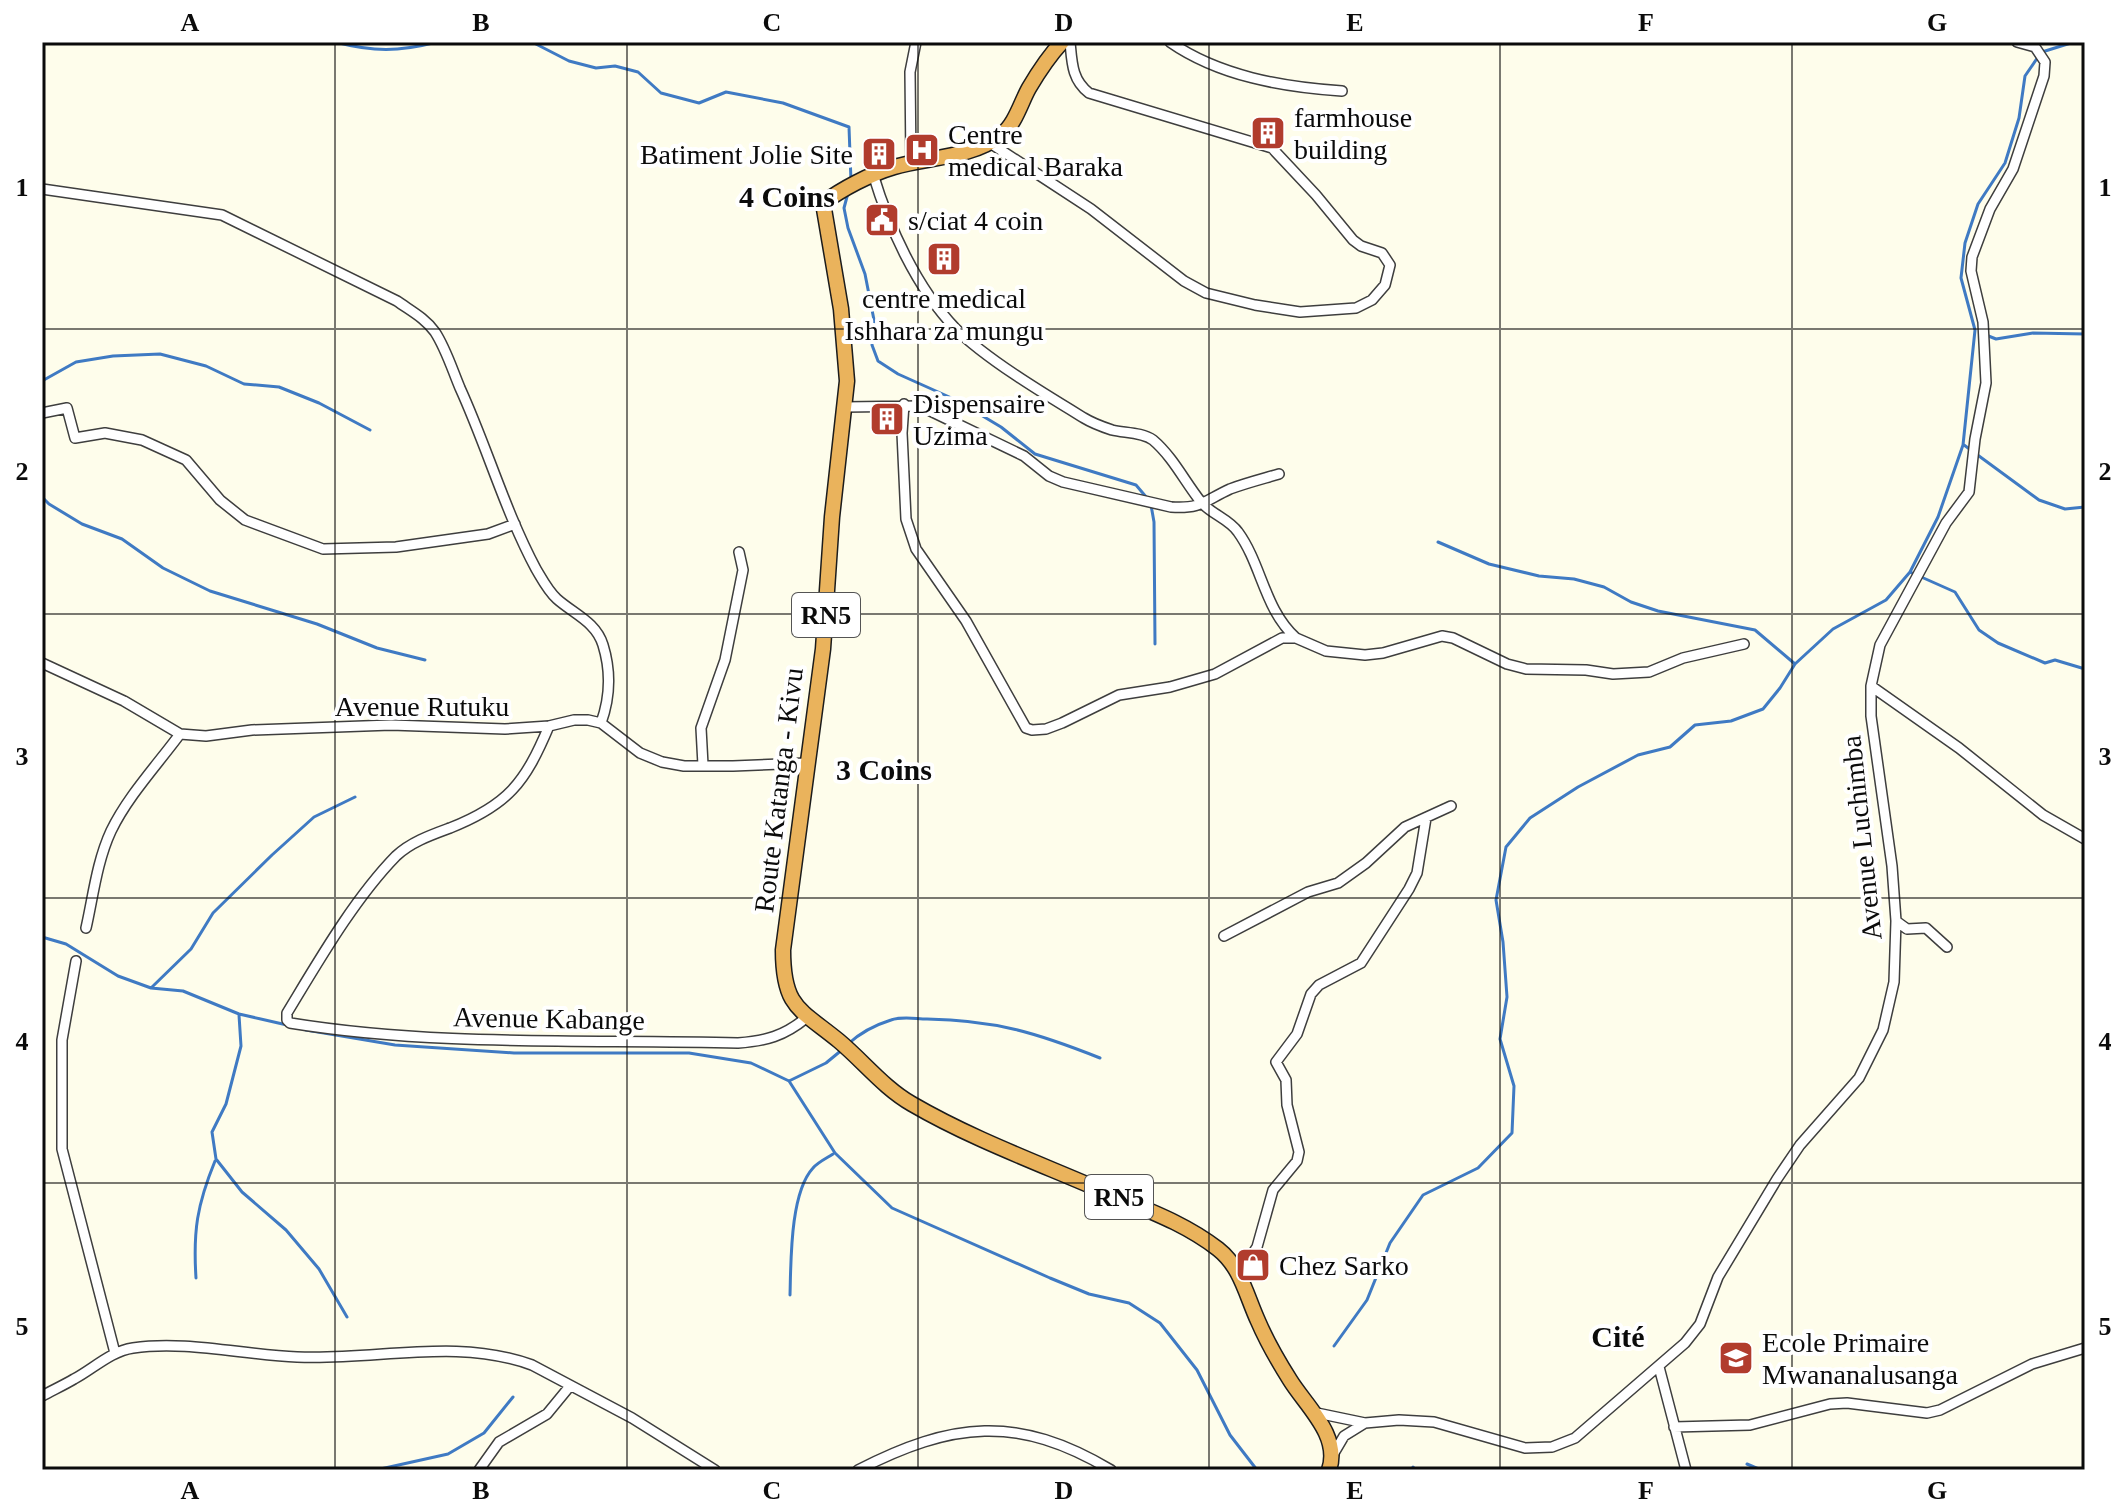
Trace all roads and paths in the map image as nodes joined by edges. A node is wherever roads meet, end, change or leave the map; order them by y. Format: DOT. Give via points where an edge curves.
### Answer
graph roads {
  1 [pos="916,42"];
  2 [pos="1062,42"];
  3 [pos="1070,42"];
  4 [pos="1170,42"];
  5 [pos="2017,42"];
  6 [pos="1342,91"];
  7 [pos="990,143"];
  8 [pos="911,163"];
  9 [pos="873,174"];
  10 [pos="42,189"];
  11 [pos="904,404"];
  12 [pos="845,407"];
  13 [pos="42,413"];
  14 [pos="1279,474"];
  15 [pos="1203,505"];
  16 [pos="515,524"];
  17 [pos="739,552"];
  18 [pos="1296,638"];
  19 [pos="1744,644"];
  20 [pos="42,663"];
  21 [pos="1871,686"];
  22 [pos="601,723"];
  23 [pos="549,726"];
  24 [pos="180,734"];
  25 [pos="807,763"];
  26 [pos="703,765"];
  27 [pos="1451,806"];
  28 [pos="1426,818"];
  29 [pos="2085,839"];
  30 [pos="1896,921"];
  31 [pos="86,928"];
  32 [pos="1224,936"];
  33 [pos="1947,947"];
  34 [pos="76,961"];
  35 [pos="806,1018"];
  36 [pos="1240,1274"];
  37 [pos="2085,1348"];
  38 [pos="115,1353"];
  39 [pos="1659,1367"];
  40 [pos="570,1386"];
  41 [pos="42,1396"];
  42 [pos="1314,1412"];
  43 [pos="1365,1423"];
  44 [pos="1674,1427"];
  45 [pos="1330,1466"];
  46 [pos="479,1470"];
  47 [pos="715,1470"];
  48 [pos="858,1470"];
  49 [pos="1111,1470"];
  50 [pos="1686,1470"];
  1 -- 8 [label="street" via="910,72"];
  2 -- 7 [label="highway" via="1041,67 1005,133"];
  3 -- 7 [label="street" via="1074,73 1089,93 1272,148 1353,240 1382,253 1390,265 1385,285 1356,308 1300,312 1206,293"];
  4 -- 6 [label="street" via="1207,64 1236,73"];
  5 -- 21 [label="street, Avenue Luchimba" via="2035,47 2045,62 2044,76 2018,157 1972,257 1985,334 1985,398 1969,492 1880,645"];
  7 -- 8 [label="highway, Route Katanga - Kivu / RN5"];
  8 -- 9 [label="highway, Route Katanga - Kivu / RN5"];
  9 -- 12 [label="highway, Route Katanga - Kivu / RN5" via="823,203 822,209 845,344"];
  9 -- 15 [label="street" via="918,276 955,327 1085,418 1154,441"];
  10 -- 16 [label="street" via="222,215 420,316 446,354"];
  11 -- 12 [label="street"];
  11 -- 15 [label="street" via="957,421 1063,482 1171,507"];
  11 -- 18 [label="street" via="906,519 916,549 966,621 1026,728 1054,726 1119,695 1191,682 1234,666 1282,638"];
  12 -- 25 [label="highway, Route Katanga - Kivu / RN5"];
  13 -- 16 [label="street" via="67,408 75,438 105,433 142,440 186,460 245,520 323,549 396,547 488,534"];
  14 -- 15 [label="street" via="1227,490"];
  15 -- 18 [label="street" via="1238,531 1271,604"];
  16 -- 22 [label="street" via="554,597 600,635 609,690"];
  17 -- 26 [label="street" via="743,570 725,660 701,728"];
  18 -- 19 [label="street" via="1326,651 1365,655 1442,636 1507,664 1613,674 1649,672"];
  20 -- 24 [label="street"];
  21 -- 29 [label="street" via="2043,815"];
  21 -- 30 [label="street, Avenue Luchimba"];
  22 -- 23 [label="street, Avenue Rutuku" via="574,720"];
  22 -- 26 [label="street" via="640,753 662,762"];
  23 -- 24 [label="street, Avenue Rutuku" via="391,725"];
  23 -- 35 [label="street, Avenue Kabange" via="526,773 505,800 395,857 326,948 287,1020 406,1038 738,1043 781,1036"];
  24 -- 31 [label="street" via="110,833"];
  25 -- 26 [label="street"];
  25 -- 35 [label="highway, Route Katanga - Kivu / RN5" via="783,950 783,977"];
  27 -- 28 [label="street"];
  28 -- 32 [label="street" via="1405,827 1338,883 1308,892"];
  28 -- 36 [label="street" via="1417,873 1409,889 1361,963 1311,994 1297,1034 1276,1062 1286,1080 1299,1152 1273,1190 1257,1247"];
  30 -- 33 [label="street" via="1907,929 1926,928"];
  30 -- 39 [label="street, Avenue Luchimba" via="1894,982 1871,1057 1777,1179 1718,1277 1700,1324"];
  34 -- 38 [label="street" via="62,1040 62,1149"];
  35 -- 36 [label="highway, Route Katanga - Kivu / RN5" via="839,1040 896,1095 1169,1219 1218,1249"];
  36 -- 42 [label="highway, Route Katanga - Kivu / RN5" via="1269,1343"];
  37 -- 44 [label="street" via="2032,1364 1927,1413 1847,1403 1750,1425"];
  38 -- 40 [label="street" via="146,1346 299,1357 470,1352 516,1359"];
  38 -- 41 [label="street"];
  39 -- 43 [label="street, Avenue Luchimba" via="1575,1438 1552,1447 1525,1448 1434,1422"];
  39 -- 44 [label="street"];
  40 -- 46 [label="street" via="547,1414 499,1442"];
  40 -- 47 [label="street"];
  42 -- 43 [label="street, Avenue Luchimba"];
  42 -- 45 [label="highway, RN5" via="1324,1428"];
  43 -- 45 [label="street" via="1344,1436"];
  44 -- 50 [label="street"];
  48 -- 49 [label="street" via="921,1442 994,1429 1041,1439"];
}
